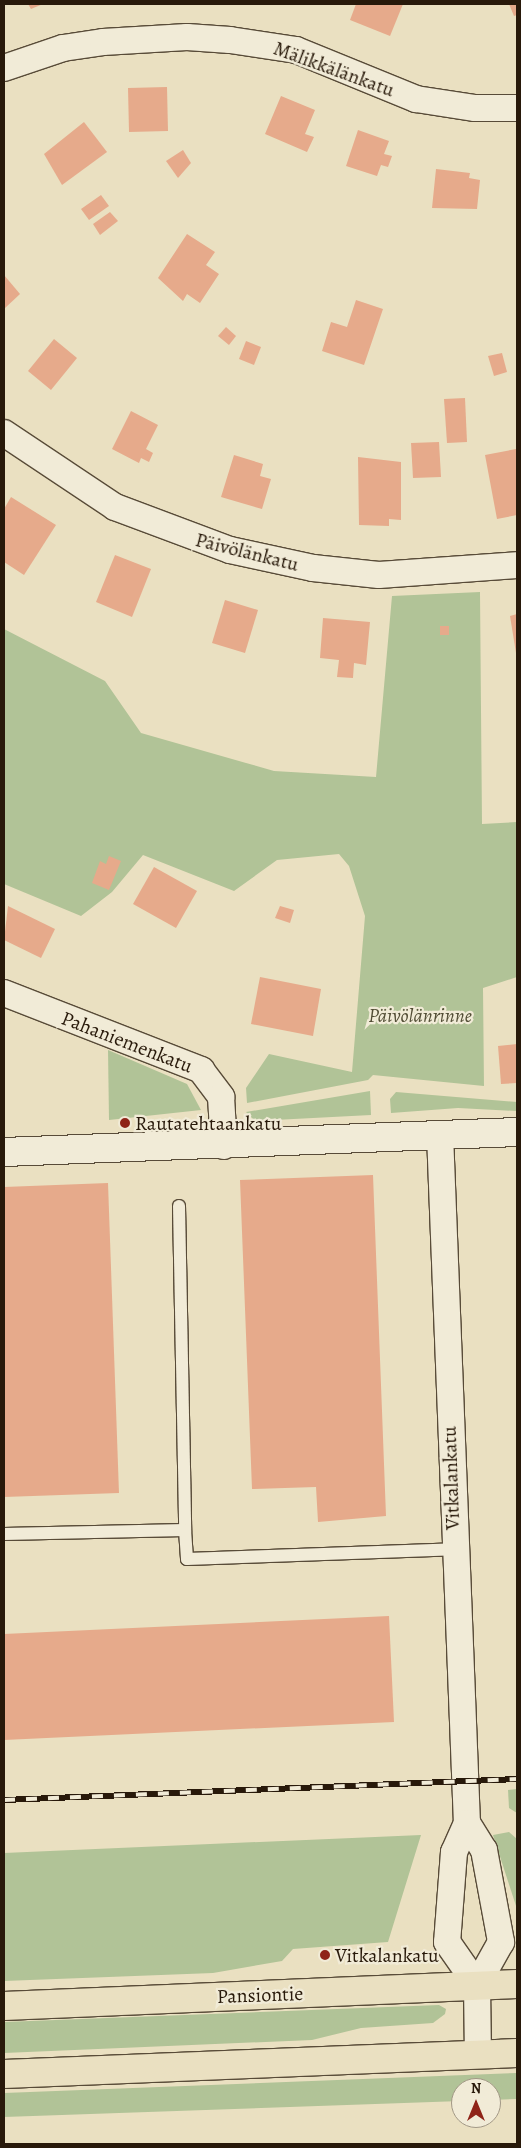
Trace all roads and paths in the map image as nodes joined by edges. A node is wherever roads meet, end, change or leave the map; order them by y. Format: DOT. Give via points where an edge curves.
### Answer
graph roads {
  1 [pos="4,68"];
  2 [pos="517,108"];
  3 [pos="4,433"];
  4 [pos="517,565"];
  5 [pos="4,993"];
  6 [pos="517,1132"];
  7 [pos="440,1134"];
  8 [pos="224,1146"];
  9 [pos="4,1152"];
  10 [pos="179,1206"];
  11 [pos="185,1530"];
  12 [pos="4,1534"];
  13 [pos="454,1549"];
  14 [pos="468,1823"];
  15 [pos="517,1984"];
  16 [pos="477,1985"];
  17 [pos="4,2006"];
  18 [pos="517,2053"];
  19 [pos="478,2055"];
  20 [pos="4,2074"];
  1 -- 2 [label="street, Mälikkälänkatu" via="63,48 187,36 296,50 416,99 475,108"];
  3 -- 4 [label="street, Päivölänkatu" via="115,507 230,550 313,568 379,576"];
  5 -- 8 [label="street, Pahaniemenkatu" via="201,1070 221,1097"];
  6 -- 7 [label="street"];
  7 -- 8 [label="street"];
  7 -- 13 [label="street, Vitkalankatu"];
  8 -- 9 [label="street"];
  10 -- 11 [label="lane"];
  11 -- 12 [label="lane"];
  11 -- 13 [label="lane" via="187,1559"];
  13 -- 14 [label="street, Vitkalankatu"];
  14 -- 16 [label="street, Vitkalankatu" via="484,1850 501,1942"];
  14 -- 16 [label="street, Vitkalankatu" via="454,1852 447,1942"];
  15 -- 16 [label="main road, Pansiontie"];
  16 -- 17 [label="main road, Pansiontie"];
  16 -- 19 [label="street, Vitkalankatu"];
  18 -- 19 [label="main road"];
  19 -- 20 [label="main road"];
}
